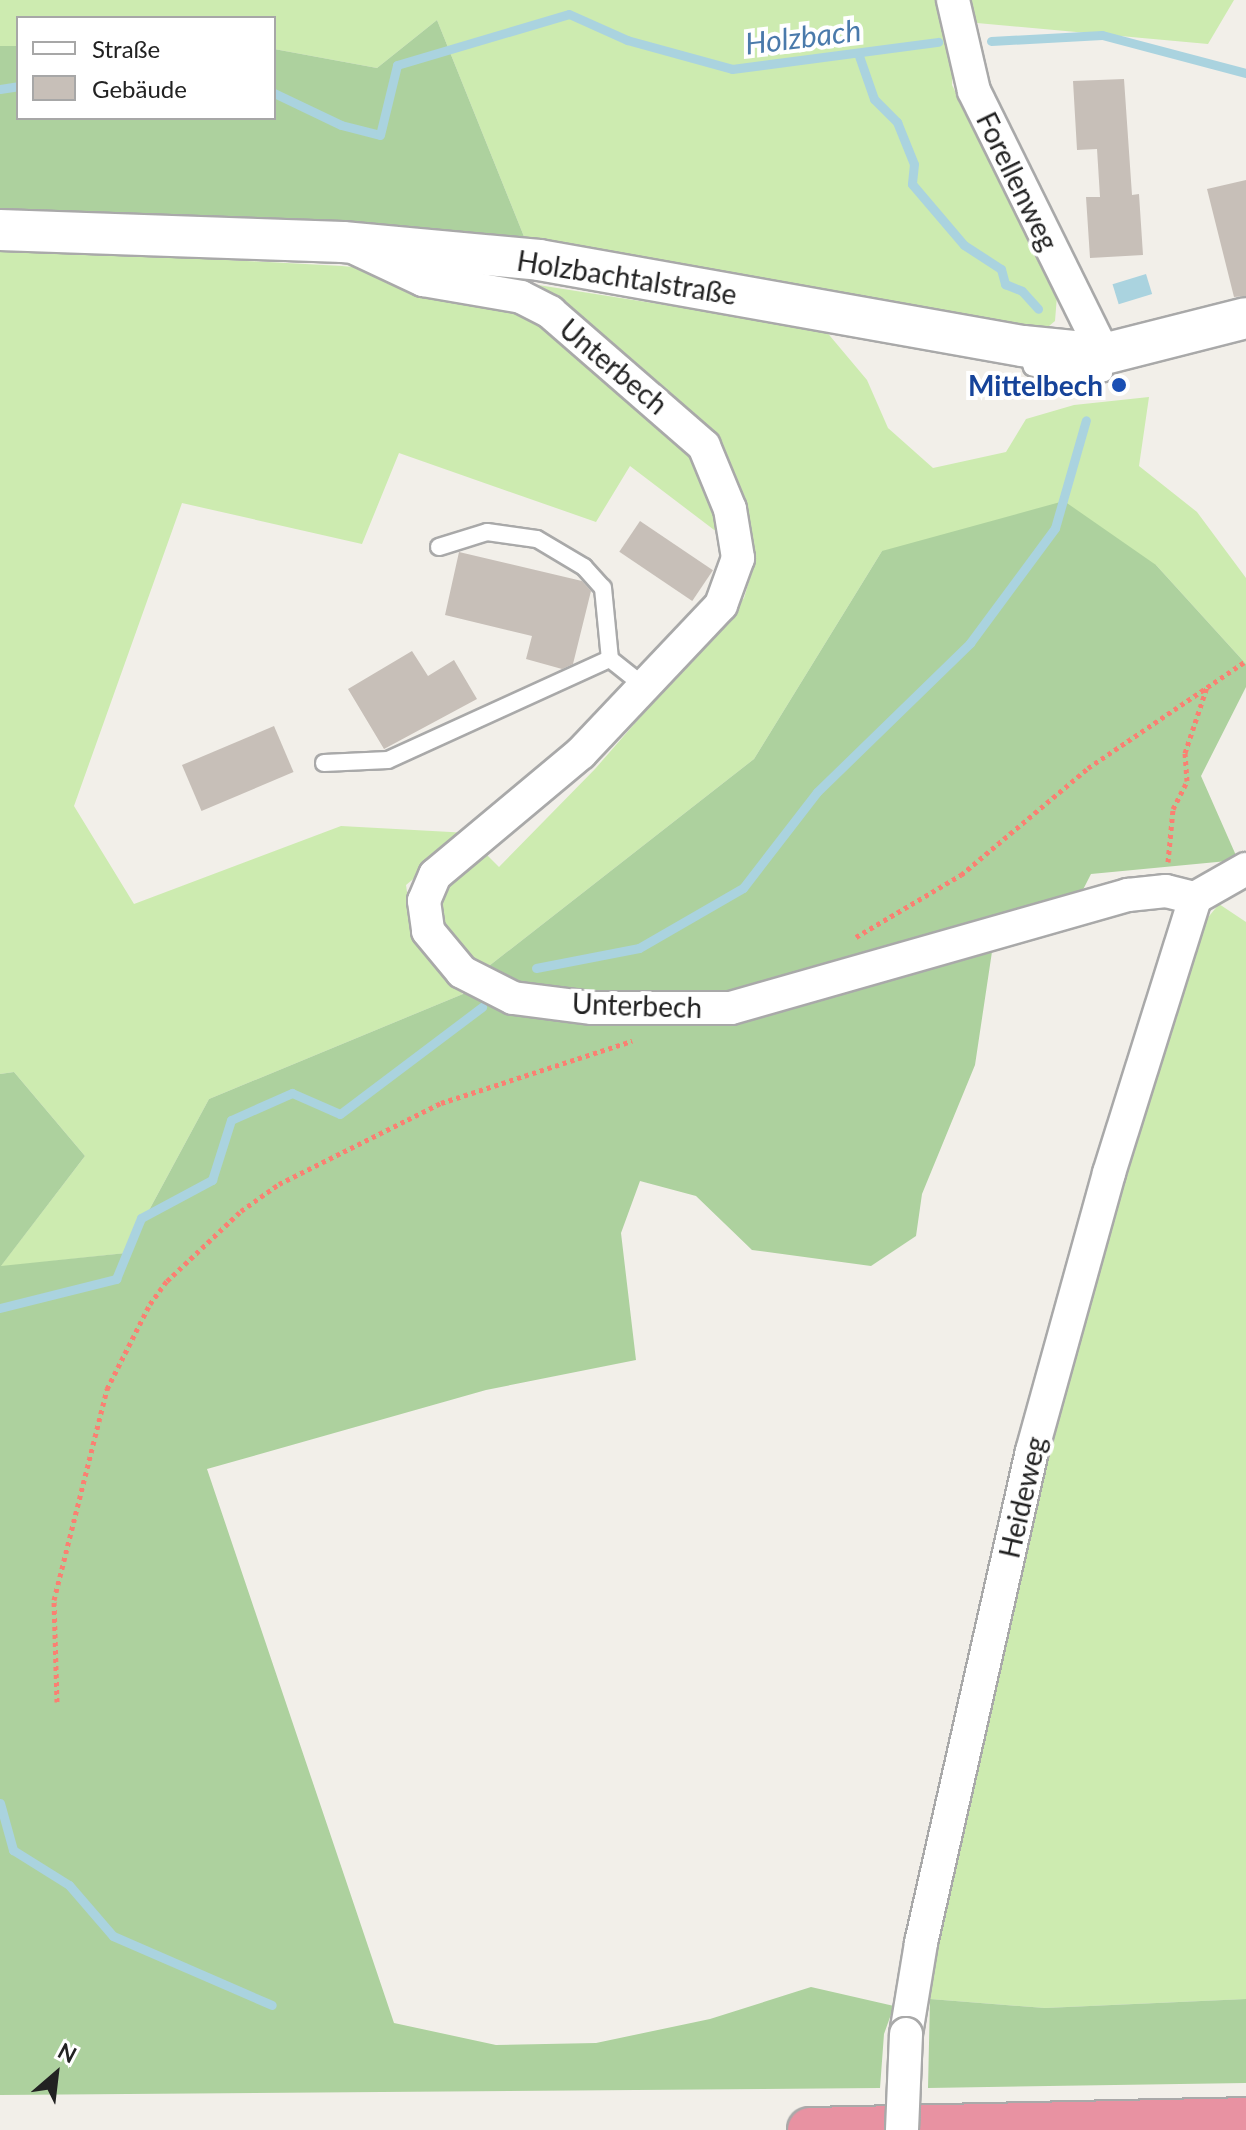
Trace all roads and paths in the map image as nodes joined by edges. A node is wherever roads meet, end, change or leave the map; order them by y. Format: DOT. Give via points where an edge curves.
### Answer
graph roads {
  1 [pos="953,0"];
  2 [pos="0,230"];
  3 [pos="343,242"];
  4 [pos="1246,318"];
  5 [pos="1104,354"];
  6 [pos="439,547"];
  7 [pos="610,659"];
  8 [pos="1246,661"];
  9 [pos="644,686"];
  10 [pos="1207,687"];
  11 [pos="324,763"];
  12 [pos="1246,869"];
  13 [pos="1191,892"];
  14 [pos="846,942"];
  15 [pos="640,1039"];
  16 [pos="57,1702"];
  17 [pos="1246,2120"];
  18 [pos="810,2130"];
  19 [pos="902,2130"];
  1 -- 5 [label="street, Forellenweg" via="974,91"];
  2 -- 3 [label="street, Holzbachtalstraße"];
  3 -- 5 [label="street, Holzbachtalstraße" via="539,260 1023,346"];
  3 -- 9 [label="street, Unterbech" via="423,280 521,297 550,312 704,446 730,509 738,558 721,605"];
  4 -- 5 [label="street, Holzbachtalstraße"];
  6 -- 7 [label="lane" via="487,532 537,539 584,567 603,588"];
  7 -- 9 [label="lane"];
  7 -- 11 [label="lane" via="388,760"];
  8 -- 10 [label="path"];
  9 -- 13 [label="street, Unterbech" via="542,791 435,875 424,901 428,931 462,972 513,998 592,1008 731,1008 1040,916"];
  10 -- 13 [label="path" via="1185,753 1187,781 1173,809"];
  10 -- 14 [label="path" via="1088,768 961,875"];
  12 -- 13 [label="street"];
  13 -- 19 [label="street, Heideweg, bridge" via="1032,1451 921,1943 906,2034"];
  15 -- 16 [label="path" via="441,1103 279,1184 241,1211 167,1281 107,1389 54,1600"];
  17 -- 18 [label="highway"];
}
